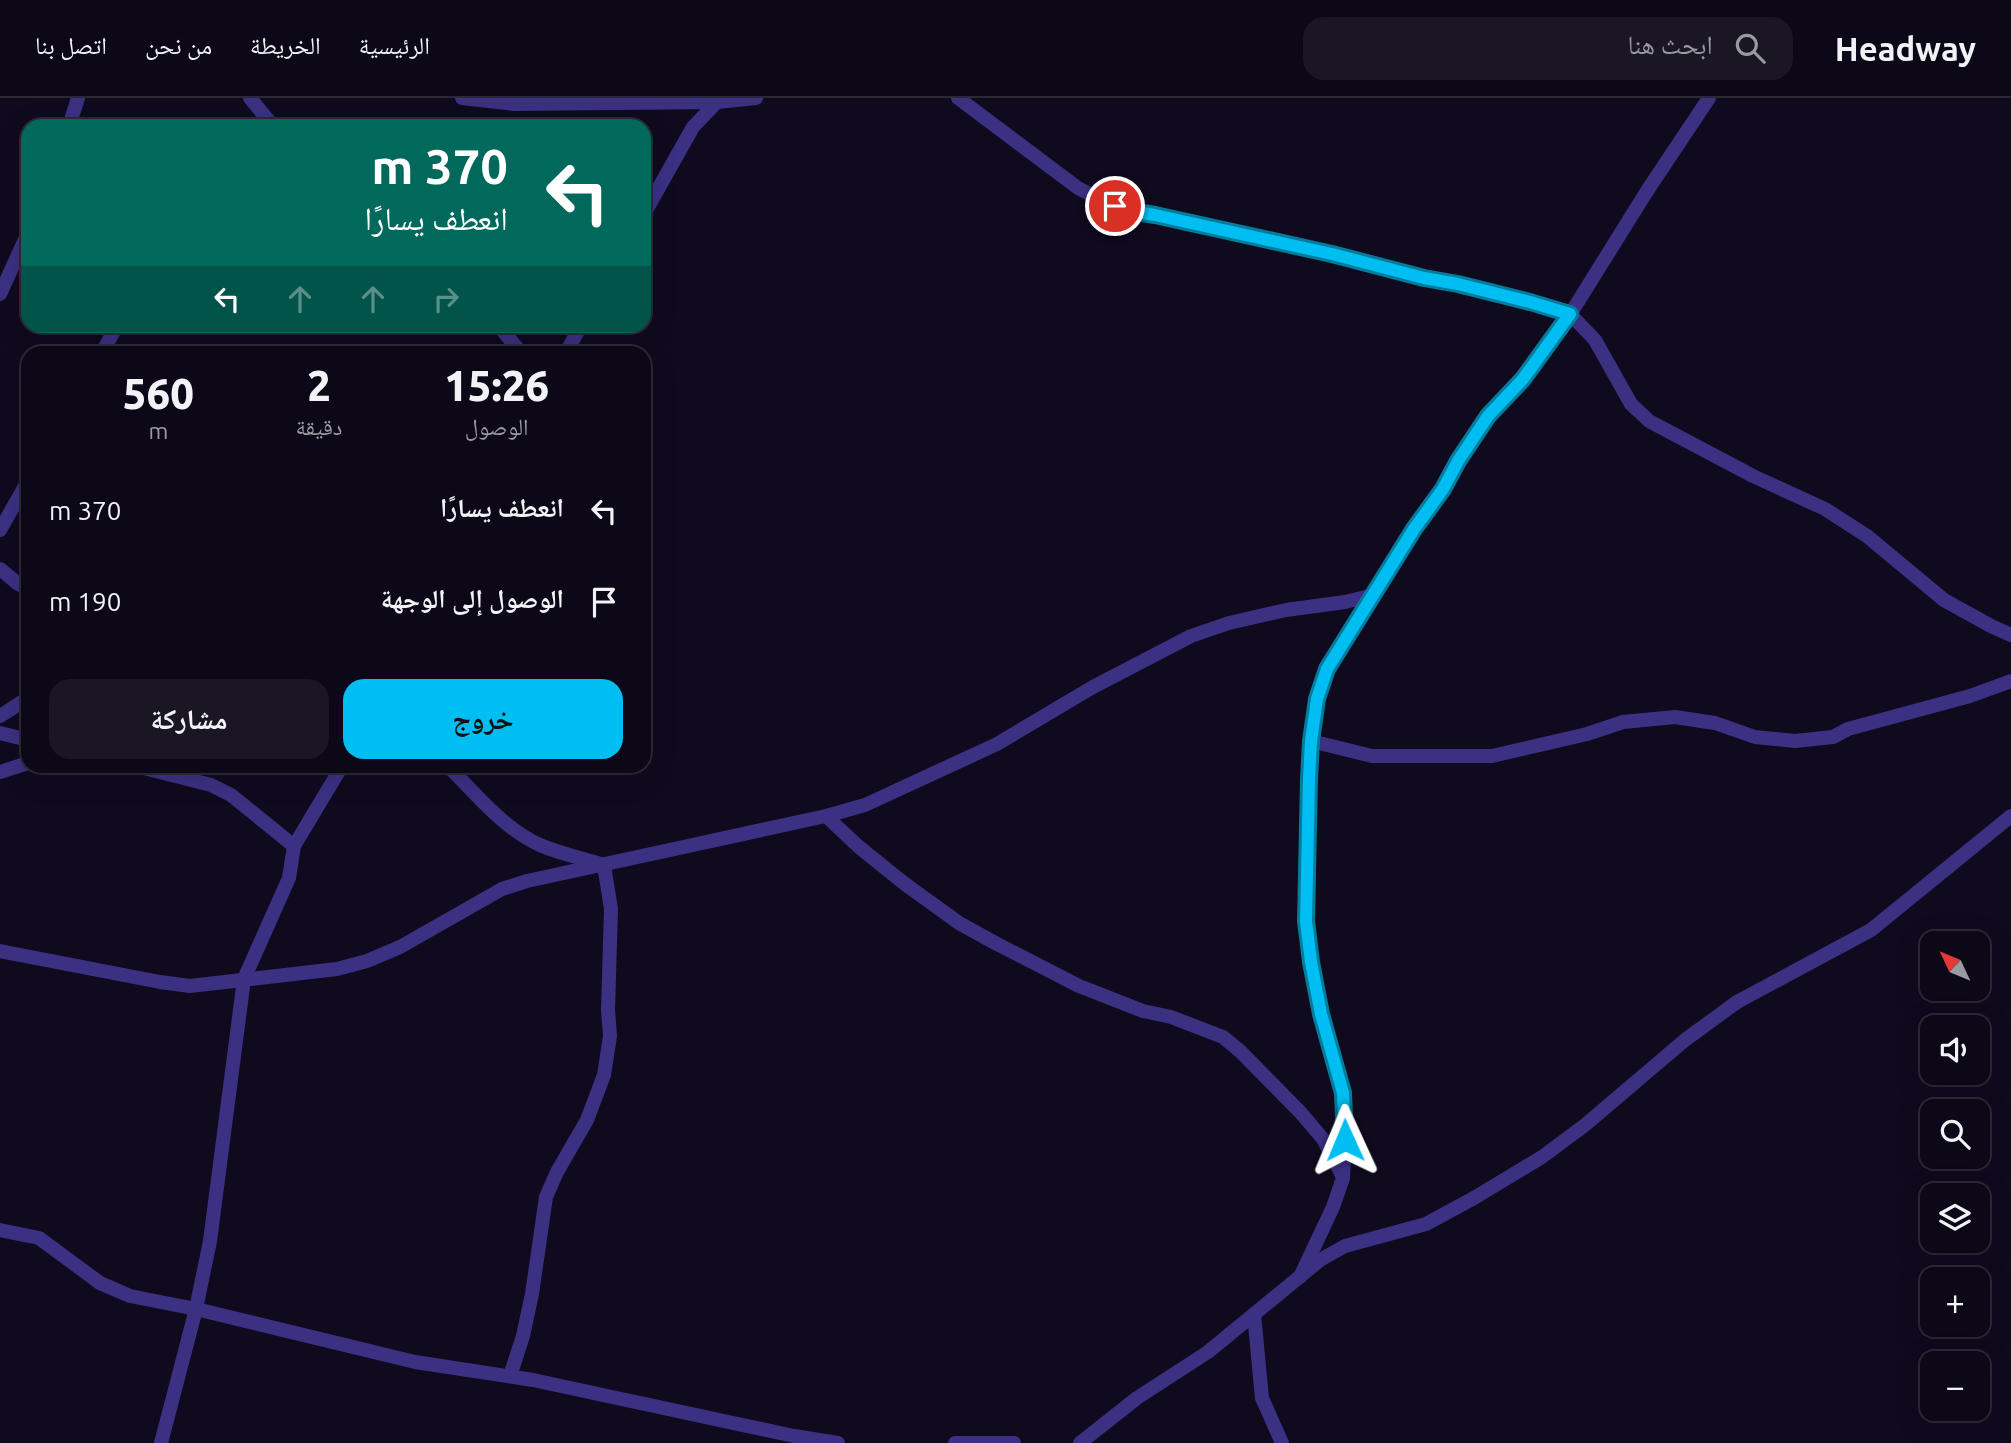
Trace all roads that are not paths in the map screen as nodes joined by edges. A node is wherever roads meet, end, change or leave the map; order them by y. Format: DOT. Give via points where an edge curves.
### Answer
graph roads {
  1 [pos="78,98"];
  2 [pos="250,98"];
  3 [pos="461,98"];
  4 [pos="756,98"];
  5 [pos="958,98"];
  6 [pos="1709,98"];
  7 [pos="717,102"];
  8 [pos="71,119"];
  9 [pos="267,119"];
  10 [pos="651,202"];
  11 [pos="21,248"];
  12 [pos="0,294"];
  13 [pos="1570,314"];
  14 [pos="21,493"];
  15 [pos="0,530"];
  16 [pos="0,569"];
  17 [pos="21,585"];
  18 [pos="1374,595"];
  19 [pos="2011,635"];
  20 [pos="2011,681"];
  21 [pos="21,702"];
  22 [pos="0,716"];
  23 [pos="0,733"];
  24 [pos="21,738"];
  25 [pos="1311,741"];
  26 [pos="21,766"];
  27 [pos="0,772"];
  28 [pos="164,773"];
  29 [pos="338,773"];
  30 [pos="455,773"];
  31 [pos="826,816"];
  32 [pos="2011,816"];
  33 [pos="294,846"];
  34 [pos="604,865"];
  35 [pos="0,951"];
  36 [pos="244,978"];
  37 [pos="1343,1178"];
  38 [pos="0,1230"];
  39 [pos="1300,1277"];
  40 [pos="196,1309"];
  41 [pos="1254,1314"];
  42 [pos="510,1376"];
  43 [pos="1083,1440"];
  44 [pos="161,1443"];
  45 [pos="838,1443"];
  46 [pos="955,1443"];
  47 [pos="1014,1443"];
  48 [pos="1071,1443"];
  49 [pos="1282,1443"];
  1 -- 8 [label="street"];
  2 -- 9 [label="street"];
  3 -- 7 [label="street" via="514,104"];
  4 -- 7 [label="street"];
  5 -- 13 [label="street" via="1078,188 1121,208"];
  6 -- 13 [label="street"];
  7 -- 10 [label="street" via="693,127"];
  11 -- 12 [label="street"];
  13 -- 18 [label="street" via="1523,379 1488,416"];
  13 -- 19 [label="street" via="1595,340 1631,404 1650,421 1825,509 1867,536 1944,600"];
  14 -- 15 [label="street"];
  16 -- 17 [label="street"];
  18 -- 25 [label="street" via="1327,669"];
  18 -- 31 [label="street" via="1286,610 1191,636 997,744 865,804"];
  20 -- 25 [label="street" via="1833,737 1795,741 1755,737 1715,723 1675,717 1623,722 1492,756 1372,756"];
  21 -- 22 [label="street"];
  23 -- 24 [label="street"];
  25 -- 37 [label="street" via="1306,921 1321,1014 1343,1093"];
  26 -- 27 [label="street"];
  28 -- 33 [label="street" via="231,795"];
  29 -- 33 [label="street"];
  30 -- 34 [label="street" via="500,818 540,845"];
  31 -- 34 [label="street"];
  31 -- 37 [label="street" via="877,862 959,923 1079,986 1223,1037 1308,1122"];
  32 -- 39 [label="street" via="1871,930 1737,1002 1542,1157 1426,1224 1345,1246"];
  33 -- 36 [label="street" via="289,878"];
  34 -- 36 [label="street" via="502,889 367,961 337,969"];
  34 -- 42 [label="street" via="611,909 610,1037 604,1075 587,1120 546,1197 532,1294"];
  35 -- 36 [label="street" via="180,985"];
  36 -- 40 [label="street" via="210,1241"];
  37 -- 39 [label="street"];
  38 -- 40 [label="street" via="39,1238 100,1283 130,1296"];
  39 -- 41 [label="street"];
  40 -- 42 [label="street" via="415,1362"];
  40 -- 44 [label="street"];
  41 -- 43 [label="street"];
  41 -- 49 [label="street" via="1262,1398"];
  42 -- 45 [label="street"];
  43 -- 48 [label="street"];
  46 -- 47 [label="street"];
}
